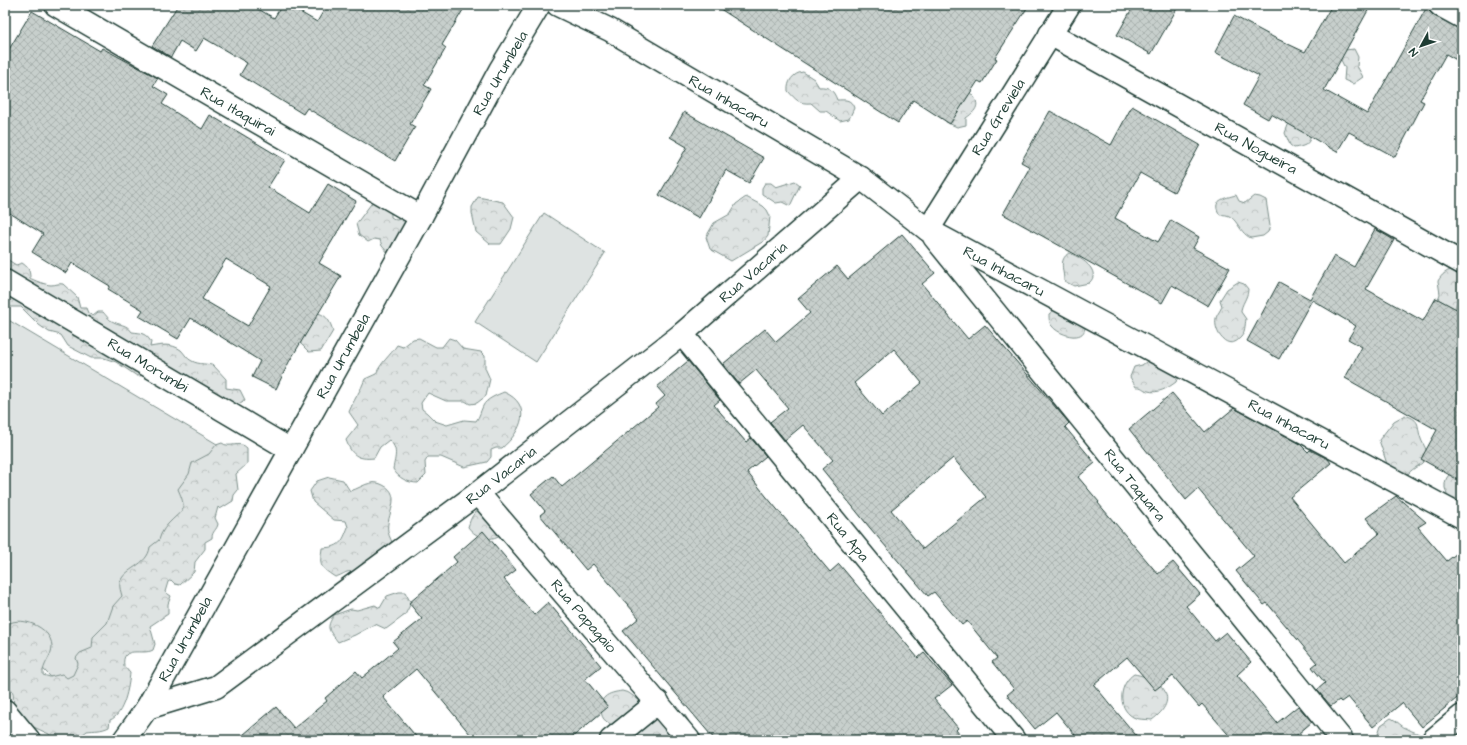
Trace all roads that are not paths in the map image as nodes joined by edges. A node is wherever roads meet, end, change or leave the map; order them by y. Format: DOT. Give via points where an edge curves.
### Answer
graph roads {
  1 [pos="56,5"];
  2 [pos="539,5"];
  3 [pos="558,5"];
  4 [pos="1069,5"];
  5 [pos="1440,5"];
  6 [pos="1462,17"];
  7 [pos="1050,34"];
  8 [pos="860,178"];
  9 [pos="421,218"];
  10 [pos="928,230"];
  11 [pos="1462,263"];
  12 [pos="5,281"];
  13 [pos="682,334"];
  14 [pos="291,450"];
  15 [pos="478,493"];
  16 [pos="1462,517"];
  17 [pos="658,702"];
  18 [pos="146,708"];
  19 [pos="5,711"];
  20 [pos="1462,716"];
  21 [pos="29,740"];
  22 [pos="124,740"];
  23 [pos="611,740"];
  24 [pos="689,740"];
  25 [pos="1014,740"];
  26 [pos="1342,740"];
  27 [pos="1433,740"];
  1 -- 9 [label="street, Rua Itaquirai"];
  2 -- 9 [label="street, Rua Urumbela" via="500,70"];
  3 -- 8 [label="street, Rua Inhacaru" via="610,30"];
  4 -- 7 [label="street, Rua Greviela"];
  5 -- 6 [label="street"];
  7 -- 10 [label="street, Rua Greviela"];
  7 -- 11 [label="street, Rua Nogueira"];
  8 -- 10 [label="street, Rua Inhacaru"];
  8 -- 13 [label="street, Rua Vacaria"];
  9 -- 14 [label="street, Rua Urumbela"];
  10 -- 16 [label="street, Rua Inhacaru"];
  10 -- 26 [label="street, Rua Taquara"];
  12 -- 14 [label="street, Rua Morumbi"];
  13 -- 15 [label="street, Rua Vacaria"];
  13 -- 25 [label="street, Rua Apa"];
  14 -- 18 [label="street, Rua Urumbela"];
  15 -- 17 [label="street, Rua Papagaio"];
  15 -- 18 [label="street, Rua Vacaria" via="216,687"];
  17 -- 23 [label="street"];
  17 -- 24 [label="street, Rua Papagaio"];
  18 -- 22 [label="street"];
  19 -- 21 [label="street"];
  20 -- 27 [label="street"];
}
